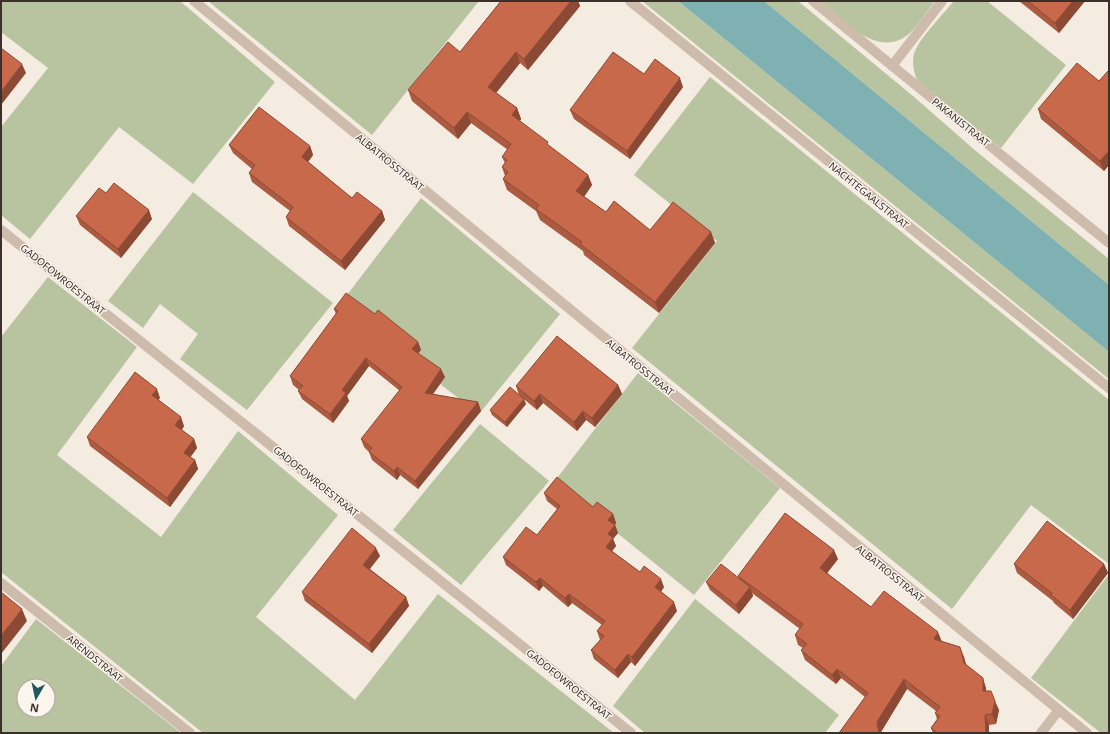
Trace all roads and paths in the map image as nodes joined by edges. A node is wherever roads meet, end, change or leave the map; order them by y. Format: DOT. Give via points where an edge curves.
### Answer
graph roads {
  1 [pos="194,1"];
  2 [pos="630,1"];
  3 [pos="813,1"];
  4 [pos="942,1"];
  5 [pos="892,66"];
  6 [pos="1,230"];
  7 [pos="1109,243"];
  8 [pos="1109,388"];
  9 [pos="1,583"];
  10 [pos="1058,711"];
  11 [pos="190,733"];
  12 [pos="631,733"];
  13 [pos="1041,733"];
  14 [pos="1087,733"];
  1 -- 10 [label="street, ALBATROSSTRAAT"];
  2 -- 8 [label="street, NACHTEGAALSTRAAT"];
  3 -- 5 [label="street, PAKANISTRAAT"];
  4 -- 5 [label="street"];
  5 -- 7 [label="street, PAKANISTRAAT"];
  6 -- 12 [label="street, GADOFOWROESTRAAT"];
  9 -- 11 [label="street, ARENDSTRAAT"];
  10 -- 13 [label="street"];
  10 -- 14 [label="street, ALBATROSSTRAAT"];
}
